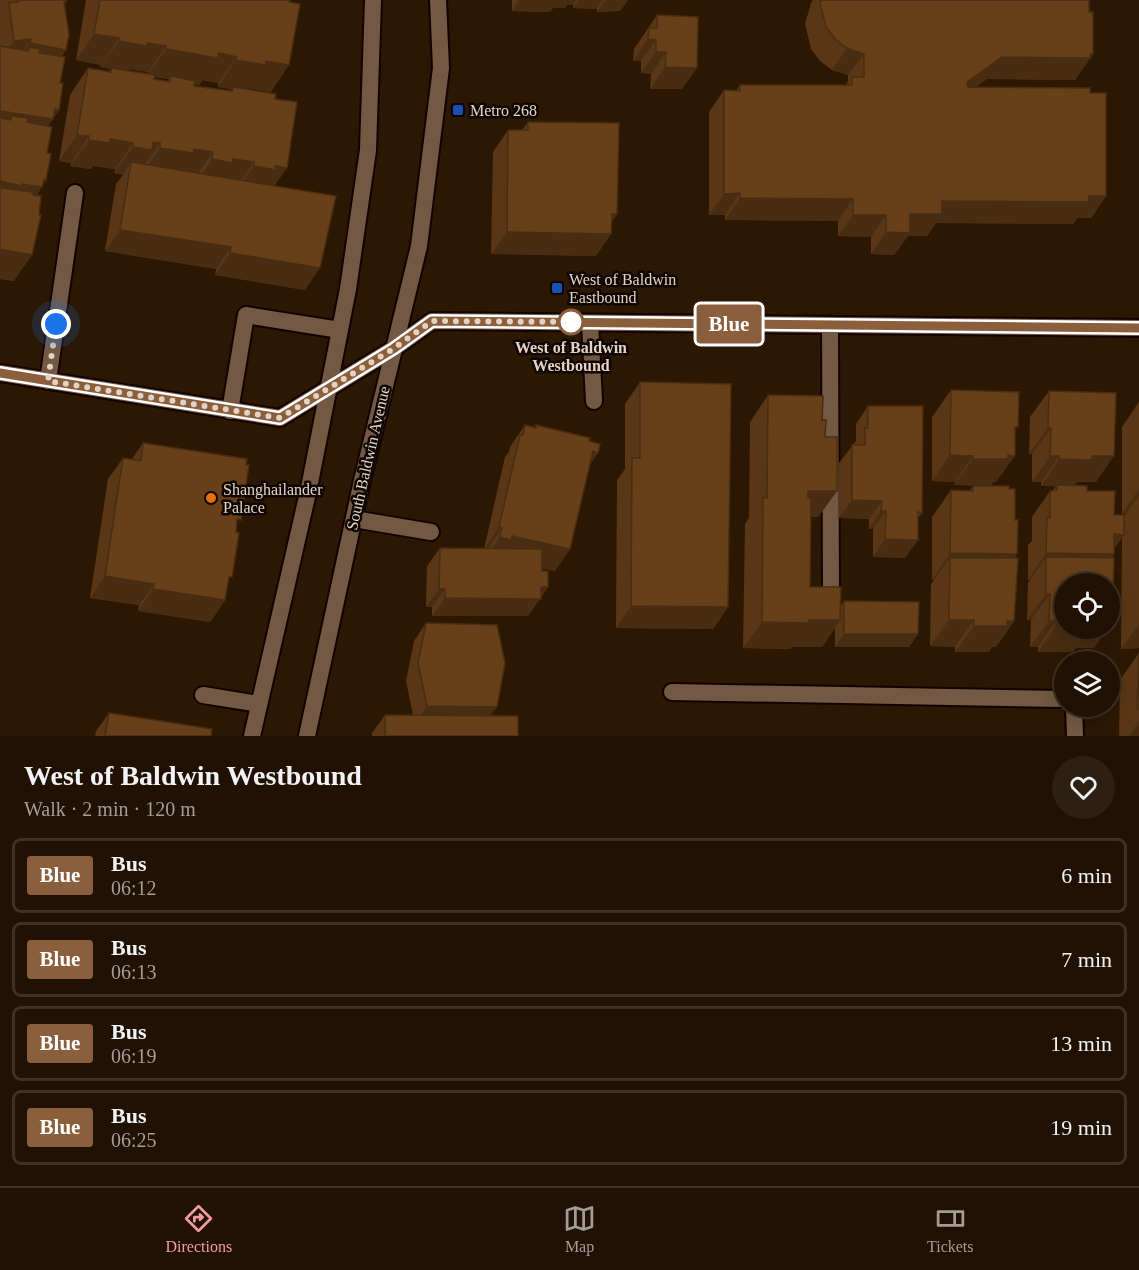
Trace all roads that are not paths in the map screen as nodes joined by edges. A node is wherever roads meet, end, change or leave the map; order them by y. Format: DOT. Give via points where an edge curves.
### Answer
graph roads {
  1 [pos="373,0"];
  2 [pos="438,0"];
  3 [pos="75,193"];
  4 [pos="590,322"];
  5 [pos="830,325"];
  6 [pos="1139,328"];
  7 [pos="340,330"];
  8 [pos="393,349"];
  9 [pos="0,373"];
  10 [pos="48,381"];
  11 [pos="327,389"];
  12 [pos="594,400"];
  13 [pos="230,411"];
  14 [pos="354,519"];
  15 [pos="431,532"];
  16 [pos="831,593"];
  17 [pos="672,692"];
  18 [pos="203,694"];
  19 [pos="1054,699"];
  20 [pos="259,704"];
  21 [pos="1074,717"];
  22 [pos="252,736"];
  23 [pos="307,736"];
  24 [pos="1075,736"];
  1 -- 7 [label="main road" via="368,150"];
  2 -- 8 [label="main road, South Baldwin Avenue" via="441,68 419,246"];
  3 -- 10 [label="main road"];
  4 -- 5 [label="main road"];
  4 -- 8 [label="main road" via="432,321"];
  4 -- 12 [label="main road"];
  5 -- 6 [label="main road"];
  5 -- 16 [label="main road"];
  7 -- 11 [label="main road"];
  7 -- 13 [label="main road" via="246,315"];
  8 -- 11 [label="main road"];
  8 -- 14 [label="main road, South Baldwin Avenue"];
  9 -- 10 [label="main road"];
  10 -- 13 [label="main road"];
  11 -- 13 [label="main road" via="280,418"];
  11 -- 20 [label="main road" via="309,488"];
  14 -- 15 [label="main road"];
  14 -- 23 [label="main road, South Baldwin Avenue"];
  17 -- 19 [label="main road"];
  18 -- 20 [label="main road"];
  20 -- 22 [label="main road"];
  21 -- 24 [label="main road"];
}
